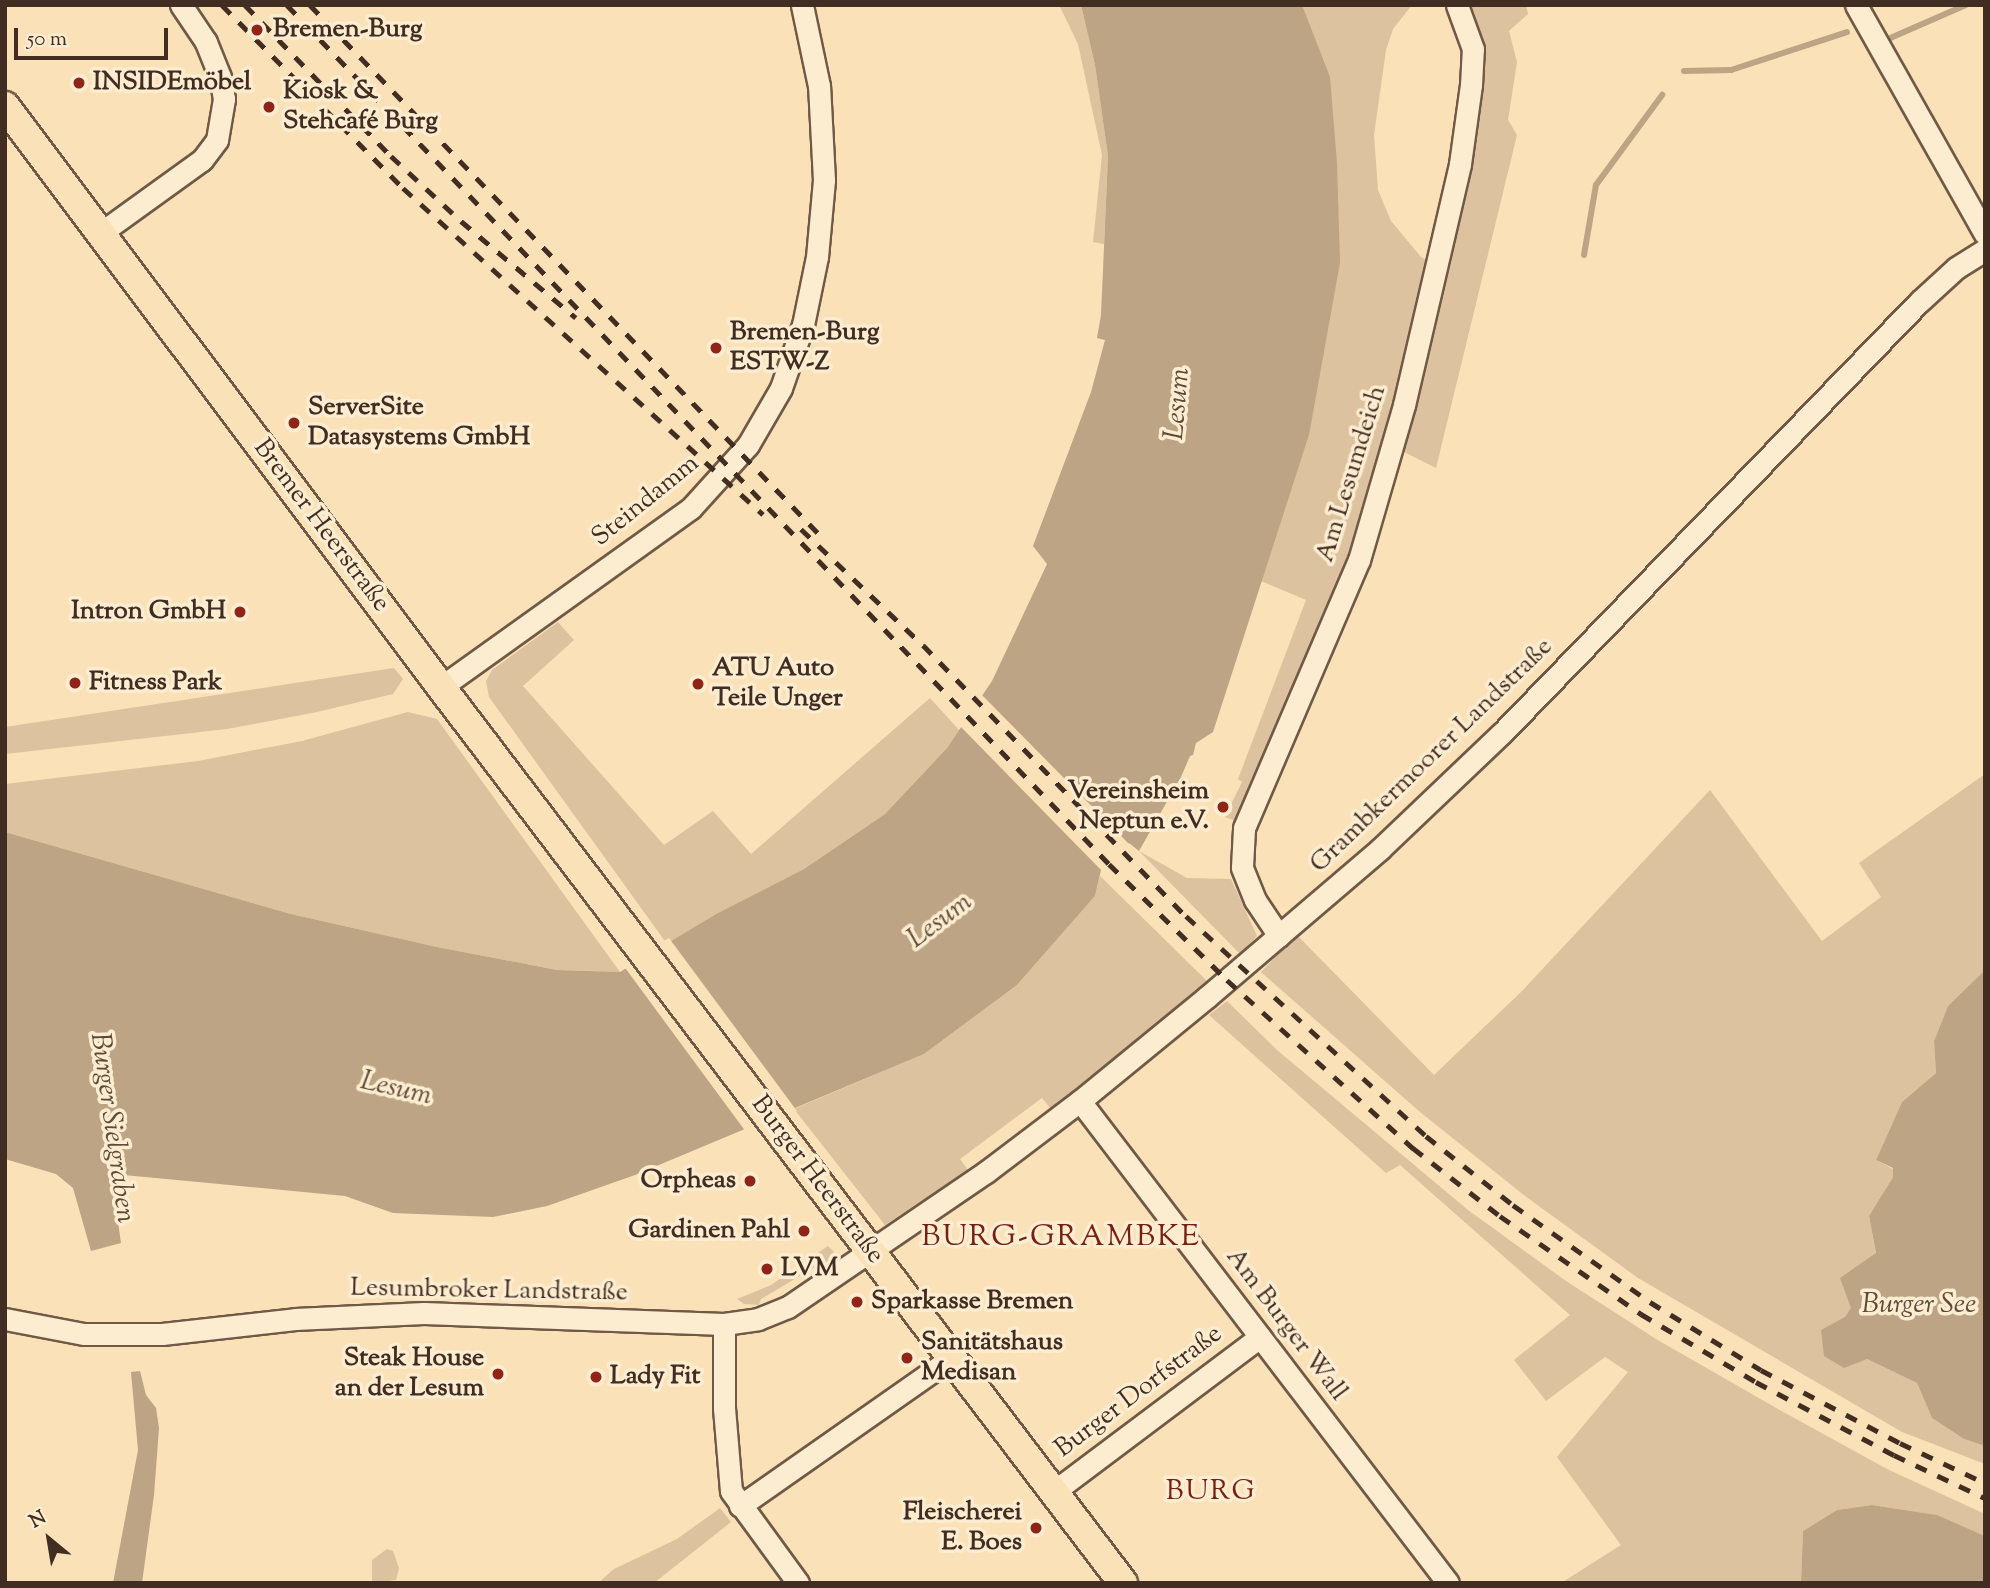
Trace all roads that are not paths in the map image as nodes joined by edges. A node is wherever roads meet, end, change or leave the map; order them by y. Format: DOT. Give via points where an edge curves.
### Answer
graph roads {
  1 [pos="181,5"];
  2 [pos="802,5"];
  3 [pos="1457,5"];
  4 [pos="1856,5"];
  5 [pos="5,106"];
  6 [pos="102,232"];
  7 [pos="1985,234"];
  8 [pos="1985,250"];
  9 [pos="441,687"];
  10 [pos="1279,936"];
  11 [pos="638,945"];
  12 [pos="1080,1101"];
  13 [pos="871,1251"];
  14 [pos="5,1319"];
  15 [pos="724,1324"];
  16 [pos="1260,1337"];
  17 [pos="951,1358"];
  18 [pos="1052,1493"];
  19 [pos="740,1506"];
  20 [pos="798,1583"];
  21 [pos="1123,1583"];
  22 [pos="1448,1583"];
  1 -- 6 [label="street" via="206,42 219,77 224,99 217,140 202,160"];
  2 -- 9 [label="street, Steindamm" via="819,86 824,180 817,257 803,325 781,388 748,445 691,508"];
  3 -- 10 [label="street, Am Lesumdeich" via="1473,49 1471,85 1460,164 1404,405 1359,560 1244,828 1242,867 1255,900"];
  4 -- 7 [label="street"];
  5 -- 6 [label="main road, Bremer Heerstraße"];
  6 -- 9 [label="main road, Bremer Heerstraße"];
  8 -- 10 [label="street, Grambkermoorer Landstraße" via="1956,268 1919,302 1502,733 1380,849"];
  9 -- 11 [label="main road, Bremer Heerstraße"];
  10 -- 12 [label="street, Grambkermoorer Landstraße"];
  11 -- 13 [label="main road, Burger Heerstraße"];
  12 -- 13 [label="street, Grambkermoorer Landstraße"];
  12 -- 16 [label="street, Am Burger Wall"];
  13 -- 15 [label="street, Lesumbroker Landstraße" via="788,1307 758,1319"];
  13 -- 17 [label="main road, Burger Heerstraße"];
  14 -- 15 [label="street, Lesumbroker Landstraße" via="85,1334 162,1334 424,1313"];
  15 -- 19 [label="street" via="727,1450 731,1491"];
  16 -- 18 [label="street, Burger Dorfstraße"];
  16 -- 22 [label="street, Am Burger Wall"];
  17 -- 18 [label="main road, Burger Heerstraße"];
  17 -- 19 [label="street"];
  18 -- 21 [label="main road, Burger Heerstraße"];
  19 -- 20 [label="street"];
}
